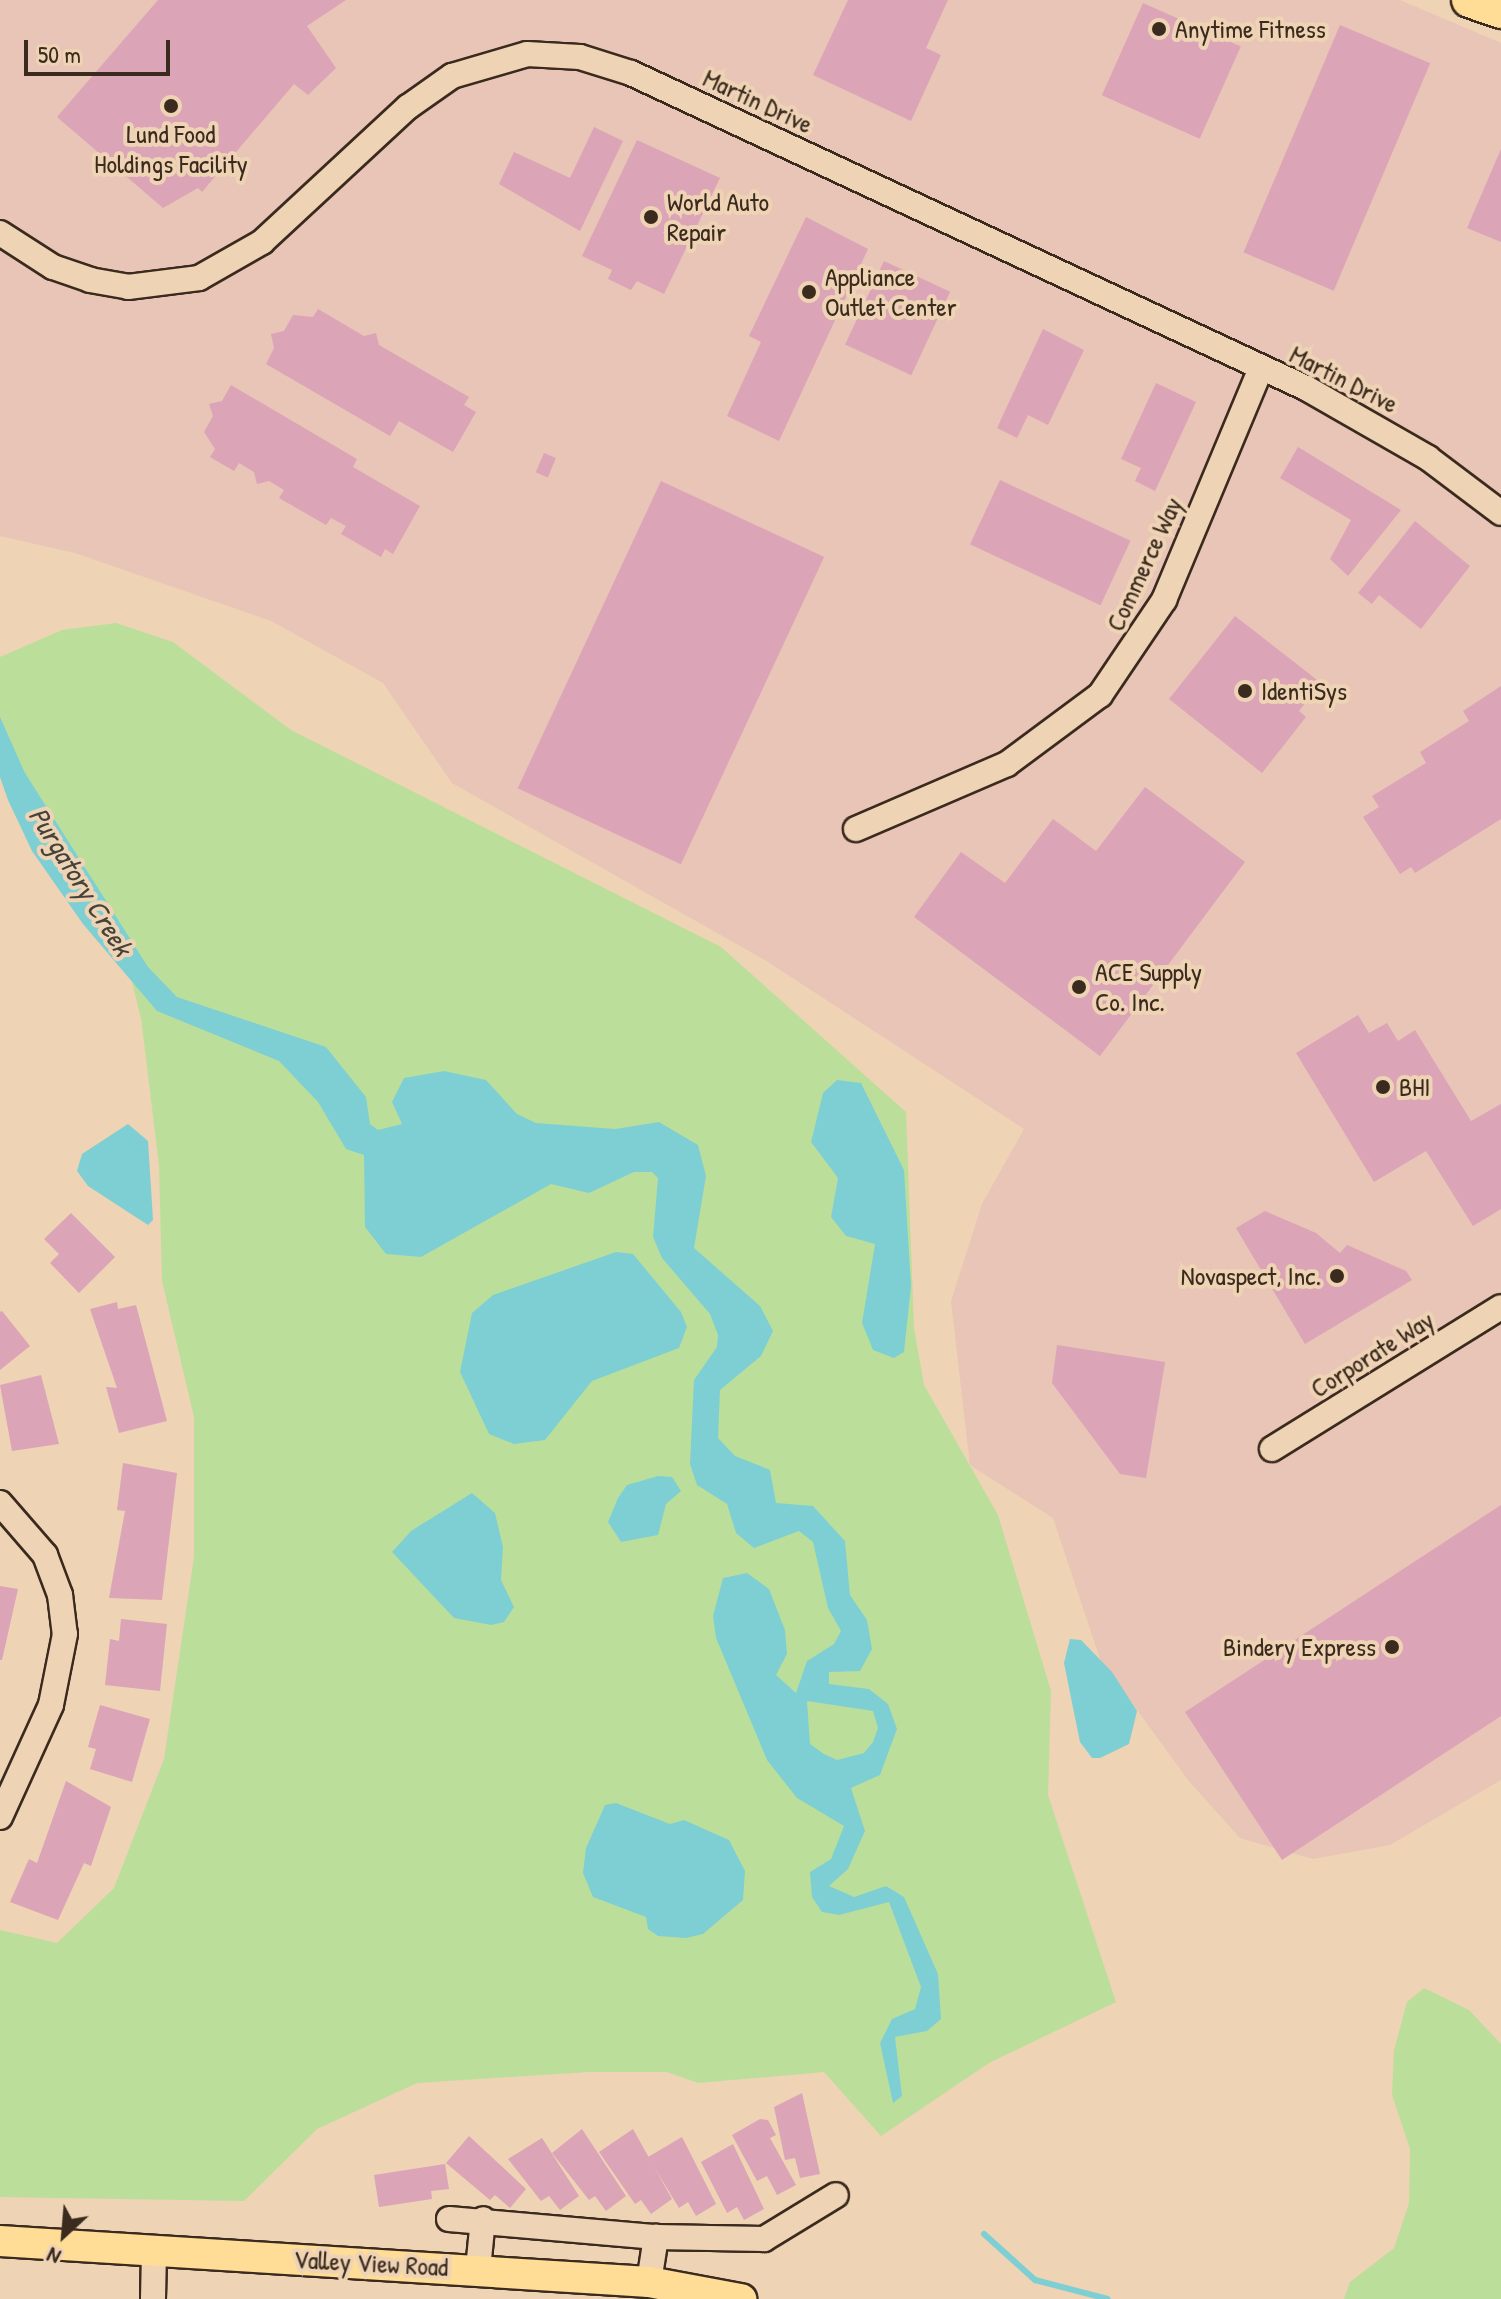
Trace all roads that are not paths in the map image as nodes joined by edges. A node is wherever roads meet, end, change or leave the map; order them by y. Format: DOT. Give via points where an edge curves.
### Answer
graph roads {
  1 [pos="1469,0"];
  2 [pos="1501,11"];
  3 [pos="0,233"];
  4 [pos="1261,368"];
  5 [pos="1501,513"];
  6 [pos="856,829"];
  7 [pos="1501,1307"];
  8 [pos="1272,1449"];
  9 [pos="0,1503"];
  10 [pos="0,1817"];
  11 [pos="836,2195"];
  12 [pos="449,2219"];
  13 [pos="483,2219"];
  14 [pos="656,2237"];
  15 [pos="0,2241"];
  16 [pos="154,2251"];
  17 [pos="478,2269"];
  18 [pos="649,2282"];
  19 [pos="153,2299"];
  20 [pos="741,2299"];
  1 -- 2 [label="highway"];
  3 -- 4 [label="street, Martin Drive" via="53,267 90,280 128,287 199,278 262,242 426,92 478,65 558,54 631,73"];
  4 -- 5 [label="street, Martin Drive" via="1362,417"];
  4 -- 6 [label="street, Commerce Way" via="1164,600 1100,695 1007,764"];
  7 -- 8 [label="street, Corporate Way"];
  9 -- 10 [label="street" via="45,1555 60,1595 65,1634 51,1705"];
  11 -- 14 [label="street" via="764,2239"];
  12 -- 13 [label="street"];
  13 -- 14 [label="street"];
  13 -- 17 [label="street"];
  14 -- 18 [label="street"];
  15 -- 16 [label="main road, Valley View Road"];
  16 -- 17 [label="main road, Valley View Road"];
  16 -- 19 [label="street"];
  17 -- 18 [label="main road, Valley View Road"];
  18 -- 20 [label="main road, Valley View Road"];
}
